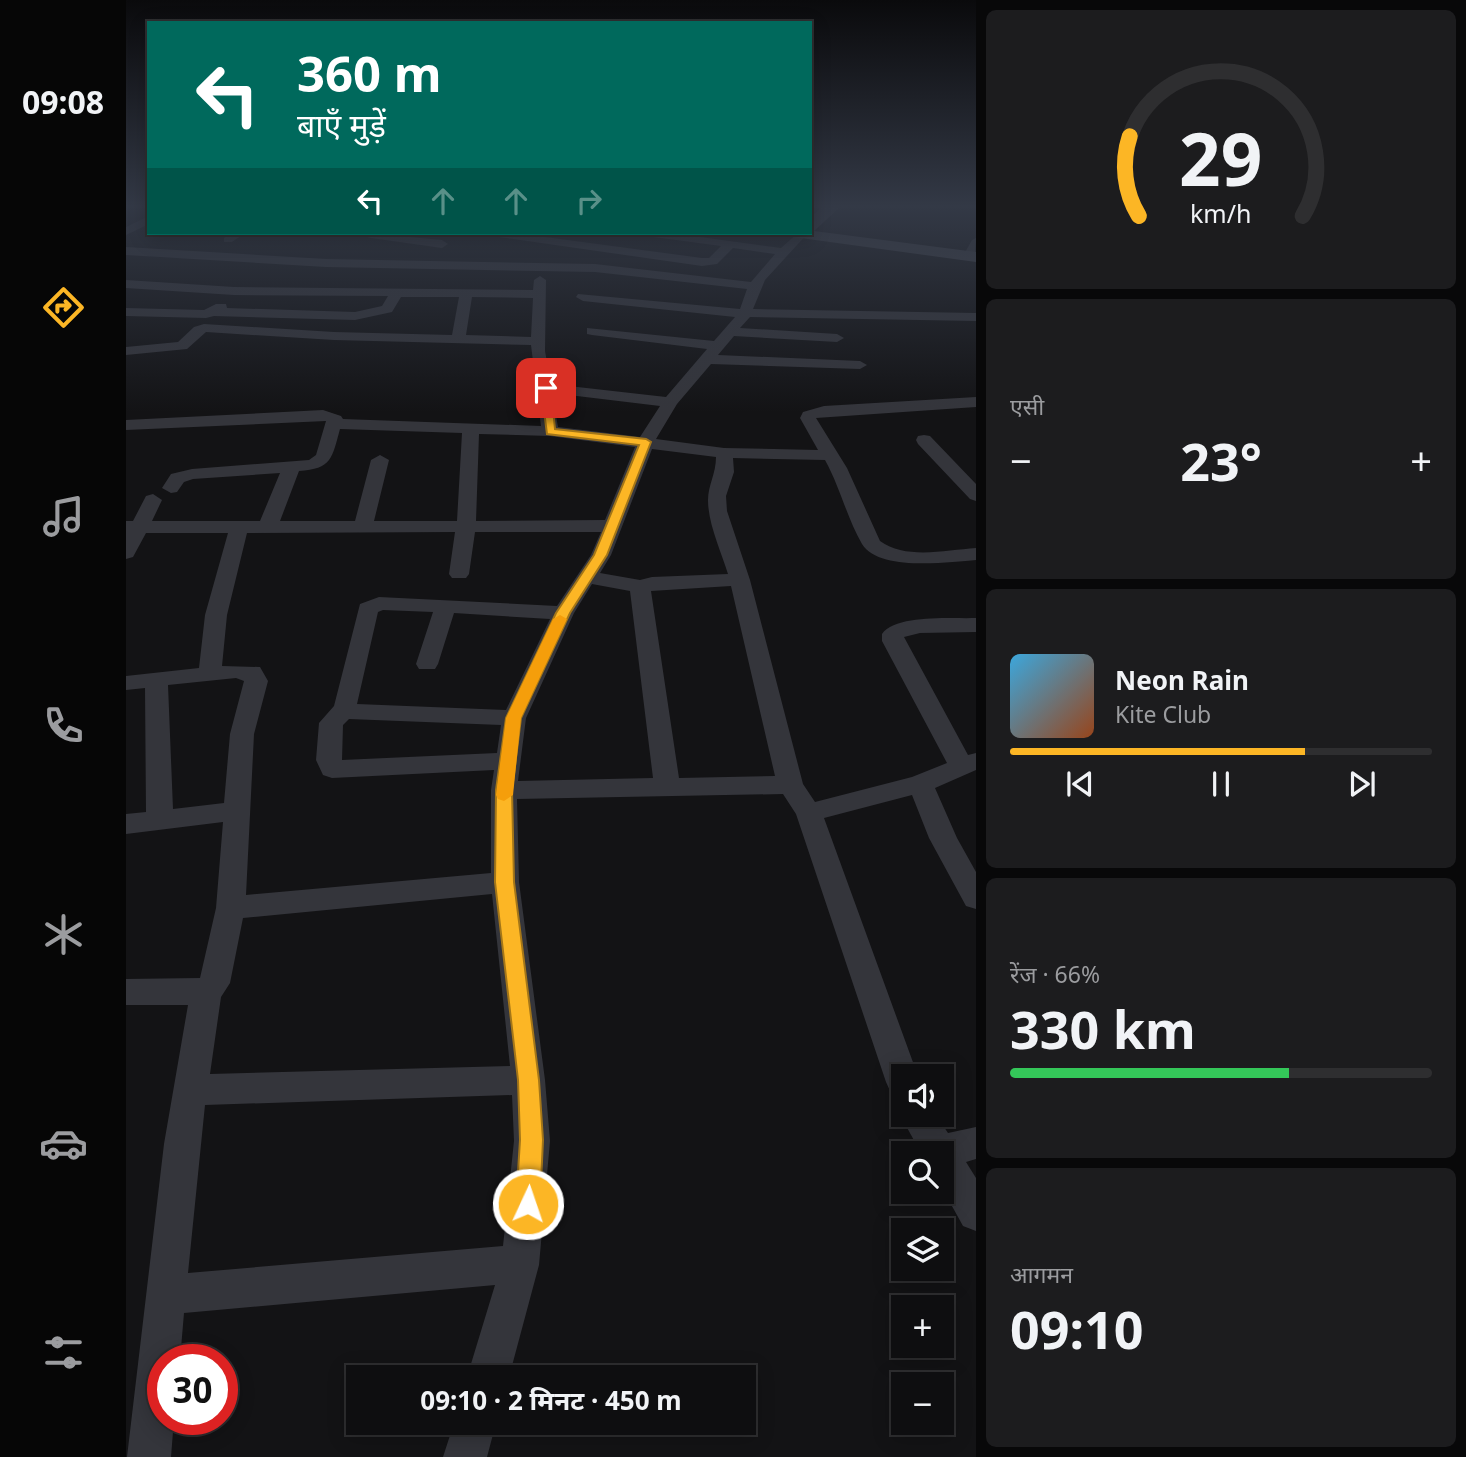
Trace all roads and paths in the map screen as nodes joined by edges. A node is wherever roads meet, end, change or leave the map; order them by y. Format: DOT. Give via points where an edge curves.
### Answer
graph roads {
  1 [pos="541,276"];
  2 [pos="634,276"];
  3 [pos="765,276"];
  4 [pos="586,281"];
  5 [pos="126,284"];
  6 [pos="634,287"];
  7 [pos="234,291"];
  8 [pos="396,294"];
  9 [pos="540,294"];
  10 [pos="466,295"];
  11 [pos="583,297"];
  12 [pos="745,299"];
  13 [pos="126,312"];
  14 [pos="216,312"];
  15 [pos="976,317"];
  16 [pos="592,331"];
  17 [pos="837,338"];
  18 [pos="459,339"];
  19 [pos="538,341"];
  20 [pos="719,346"];
  21 [pos="126,351"];
  22 [pos="860,365"];
  23 [pos="546,388"];
  24 [pos="670,402"];
  25 [pos="976,402"];
  26 [pos="334,424"];
  27 [pos="126,425"];
  28 [pos="471,427"];
  29 [pos="550,431"];
  30 [pos="924,440"];
  31 [pos="646,442"];
  32 [pos="724,453"];
  33 [pos="830,455"];
  34 [pos="380,460"];
  35 [pos="291,468"];
  36 [pos="171,488"];
  37 [pos="976,495"];
  38 [pos="153,500"];
  39 [pos="239,526"];
  40 [pos="268,526"];
  41 [pos="363,526"];
  42 [pos="466,526"];
  43 [pos="613,526"];
  44 [pos="133,527"];
  45 [pos="126,553"];
  46 [pos="969,554"];
  47 [pos="976,572"];
  48 [pos="459,575"];
  49 [pos="589,577"];
  50 [pos="740,580"];
  51 [pos="642,587"];
  52 [pos="445,607"];
  53 [pos="563,613"];
  54 [pos="976,625"];
  55 [pos="427,664"];
  56 [pos="210,674"];
  57 [pos="141,682"];
  58 [pos="346,708"];
  59 [pos="514,718"];
  60 [pos="972,764"];
  61 [pos="506,776"];
  62 [pos="920,784"];
  63 [pos="790,785"];
  64 [pos="667,787"];
  65 [pos="238,810"];
  66 [pos="809,813"];
  67 [pos="160,821"];
  68 [pos="126,824"];
  69 [pos="505,882"];
  70 [pos="976,898"];
  71 [pos="231,908"];
  72 [pos="126,992"];
  73 [pos="206,992"];
  74 [pos="897,1064"];
  75 [pos="528,1080"];
  76 [pos="191,1090"];
  77 [pos="976,1143"];
  78 [pos="954,1149"];
  79 [pos="954,1176"];
  80 [pos="976,1213"];
  81 [pos="520,1265"];
  82 [pos="165,1296"];
  83 [pos="491,1365"];
  84 [pos="471,1435"];
  85 [pos="149,1457"];
  86 [pos="465,1457"];
  1 -- 9 [label="street"];
  2 -- 12 [label="street"];
  3 -- 12 [label="street"];
  4 -- 6 [label="street"];
  5 -- 7 [label="street"];
  7 -- 8 [label="street"];
  7 -- 14 [label="street"];
  8 -- 10 [label="street"];
  8 -- 14 [label="street" via="387,309 362,316"];
  9 -- 10 [label="street"];
  9 -- 19 [label="street"];
  10 -- 18 [label="street"];
  11 -- 12 [label="street"];
  12 -- 15 [label="street"];
  12 -- 20 [label="street"];
  13 -- 14 [label="street"];
  16 -- 20 [label="street"];
  17 -- 20 [label="street"];
  18 -- 19 [label="street"];
  18 -- 21 [label="street" via="204,328 182,346"];
  19 -- 23 [label="street"];
  20 -- 22 [label="street"];
  20 -- 24 [label="street"];
  23 -- 24 [label="street"];
  23 -- 29 [label="street"];
  24 -- 31 [label="street"];
  25 -- 33 [label="street" via="809,415"];
  26 -- 27 [label="street" via="332,416 323,415"];
  26 -- 28 [label="street"];
  26 -- 35 [label="street" via="322,460"];
  28 -- 29 [label="street"];
  28 -- 42 [label="street"];
  29 -- 31 [label="street"];
  30 -- 37 [label="street"];
  31 -- 32 [label="street"];
  31 -- 43 [label="street"];
  32 -- 33 [label="street"];
  32 -- 50 [label="street" via="718,511"];
  33 -- 46 [label="street" via="879,552 902,557"];
  34 -- 41 [label="street"];
  35 -- 36 [label="street" via="192,474 177,478"];
  35 -- 40 [label="street"];
  38 -- 44 [label="street"];
  39 -- 40 [label="street"];
  39 -- 44 [label="street"];
  39 -- 56 [label="street" via="216,615"];
  40 -- 41 [label="street"];
  41 -- 42 [label="street"];
  42 -- 43 [label="street"];
  42 -- 48 [label="street"];
  43 -- 49 [label="street"];
  44 -- 45 [label="street"];
  46 -- 47 [label="street"];
  49 -- 51 [label="street"];
  49 -- 53 [label="street"];
  50 -- 51 [label="street"];
  50 -- 63 [label="street"];
  51 -- 64 [label="street"];
  52 -- 53 [label="street"];
  52 -- 55 [label="street"];
  52 -- 58 [label="street" via="379,603 370,607"];
  53 -- 59 [label="street"];
  54 -- 60 [label="street" via="909,628 893,634 893,641"];
  56 -- 57 [label="street"];
  56 -- 65 [label="street" via="244,671 255,676 242,734"];
  57 -- 67 [label="street"];
  58 -- 59 [label="street" via="359,713"];
  58 -- 61 [label="street" via="331,723 332,768"];
  59 -- 61 [label="street"];
  60 -- 62 [label="street"];
  61 -- 64 [label="street"];
  61 -- 69 [label="street"];
  62 -- 66 [label="street"];
  62 -- 70 [label="street"];
  63 -- 64 [label="street"];
  63 -- 66 [label="street"];
  65 -- 67 [label="street"];
  65 -- 71 [label="street"];
  66 -- 74 [label="street"];
  67 -- 68 [label="street"];
  69 -- 71 [label="street"];
  69 -- 75 [label="street"];
  71 -- 73 [label="street" via="214,983"];
  72 -- 73 [label="street"];
  73 -- 76 [label="street"];
  75 -- 76 [label="street"];
  75 -- 81 [label="street" via="531,1153"];
  76 -- 82 [label="street"];
  77 -- 78 [label="street"];
  79 -- 80 [label="street"];
  81 -- 82 [label="street"];
  81 -- 83 [label="street"];
  82 -- 85 [label="street"];
  84 -- 86 [label="street"];
}
